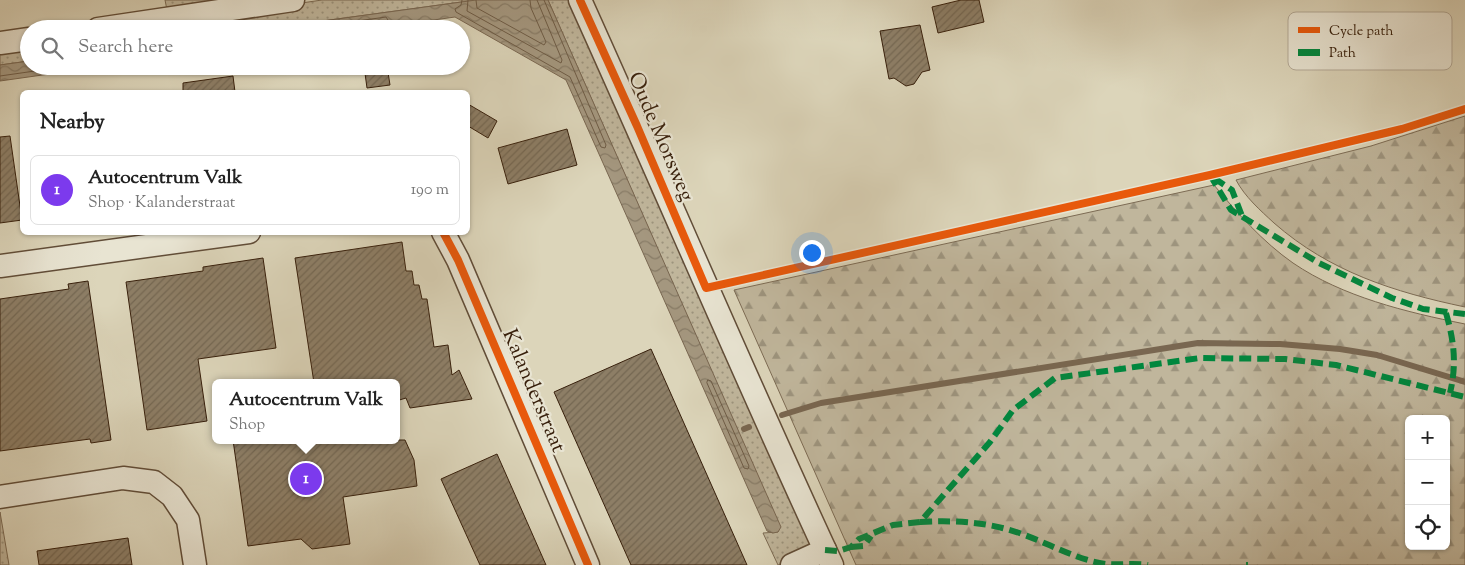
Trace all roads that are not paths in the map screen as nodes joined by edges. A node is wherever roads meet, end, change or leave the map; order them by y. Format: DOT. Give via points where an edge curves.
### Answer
graph roads {
  1 [pos="293,0"];
  2 [pos="580,0"];
  3 [pos="159,20"];
  4 [pos="20,40"];
  5 [pos="0,43"];
  6 [pos="226,235"];
  7 [pos="445,235"];
  8 [pos="0,266"];
  9 [pos="0,497"];
  10 [pos="828,557"];
  11 [pos="195,565"];
  12 [pos="588,565"];
  13 [pos="792,565"];
  1 -- 3 [label="street"];
  2 -- 10 [label="street, Oude Morsweg"];
  4 -- 5 [label="street"];
  6 -- 8 [label="street"];
  7 -- 12 [label="street, Kalanderstraat"];
  9 -- 11 [label="street" via="123,478 154,482 172,496 188,520"];
  10 -- 13 [label="street"];
}
